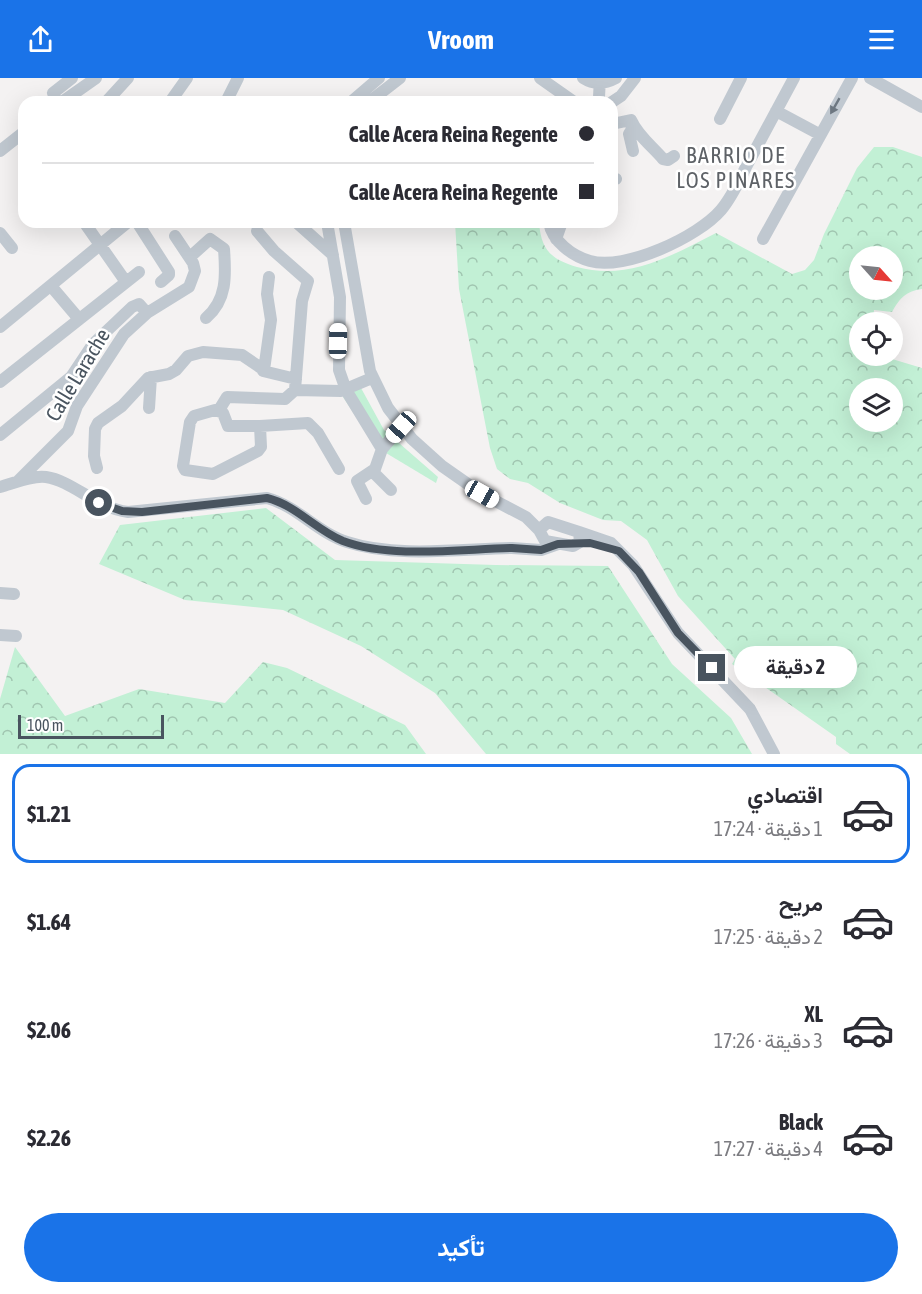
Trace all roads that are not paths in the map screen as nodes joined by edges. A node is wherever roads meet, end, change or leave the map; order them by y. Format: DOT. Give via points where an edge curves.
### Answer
graph roads {
  1 [pos="72,78"];
  2 [pos="96,78"];
  3 [pos="128,78"];
  4 [pos="187,78"];
  5 [pos="238,78"];
  6 [pos="379,78"];
  7 [pos="400,78"];
  8 [pos="540,78"];
  9 [pos="583,78"];
  10 [pos="635,78"];
  11 [pos="741,78"];
  12 [pos="794,78"];
  13 [pos="852,78"];
  14 [pos="870,78"];
  15 [pos="605,80"];
  16 [pos="54,96"];
  17 [pos="70,96"];
  18 [pos="112,96"];
  19 [pos="174,96"];
  20 [pos="229,96"];
  21 [pos="358,96"];
  22 [pos="377,96"];
  23 [pos="564,96"];
  24 [pos="599,96"];
  25 [pos="618,98"];
  26 [pos="922,107"];
  27 [pos="776,111"];
  28 [pos="720,118"];
  29 [pos="632,123"];
  30 [pos="618,124"];
  31 [pos="819,134"];
  32 [pos="18,137"];
  33 [pos="0,151"];
  34 [pos="633,151"];
  35 [pos="674,156"];
  36 [pos="88,228"];
  37 [pos="112,228"];
  38 [pos="141,228"];
  39 [pos="303,228"];
  40 [pos="328,228"];
  41 [pos="345,228"];
  42 [pos="551,228"];
  43 [pos="560,228"];
  44 [pos="257,231"];
  45 [pos="0,233"];
  46 [pos="176,236"];
  47 [pos="556,239"];
  48 [pos="763,239"];
  49 [pos="99,245"];
  50 [pos="12,248"];
  51 [pos="333,255"];
  52 [pos="190,257"];
  53 [pos="138,272"];
  54 [pos="269,277"];
  55 [pos="126,282"];
  56 [pos="161,282"];
  57 [pos="51,286"];
  58 [pos="147,313"];
  59 [pos="206,318"];
  60 [pos="79,319"];
  61 [pos="0,327"];
  62 [pos="263,371"];
  63 [pos="151,377"];
  64 [pos="372,378"];
  65 [pos="0,382"];
  66 [pos="295,385"];
  67 [pos="346,390"];
  68 [pos="149,408"];
  69 [pos="219,410"];
  70 [pos="260,426"];
  71 [pos="401,427"];
  72 [pos="1,432"];
  73 [pos="382,449"];
  74 [pos="97,468"];
  75 [pos="339,469"];
  76 [pos="372,471"];
  77 [pos="7,483"];
  78 [pos="391,490"];
  79 [pos="366,499"];
  80 [pos="542,529"];
  81 [pos="579,532"];
  82 [pos="558,544"];
  83 [pos="577,545"];
  84 [pos="512,548"];
  85 [pos="619,551"];
  86 [pos="0,593"];
  87 [pos="14,594"];
  88 [pos="0,635"];
  89 [pos="15,636"];
  90 [pos="774,754"];
  1 -- 16 [label="street" via="53,93"];
  2 -- 17 [label="street"];
  3 -- 18 [label="street"];
  4 -- 19 [label="street"];
  5 -- 20 [label="street"];
  6 -- 21 [label="street"];
  7 -- 22 [label="street"];
  8 -- 23 [label="street"];
  9 -- 15 [label="street" via="592,83"];
  10 -- 25 [label="street"];
  11 -- 28 [label="street"];
  12 -- 27 [label="street"];
  13 -- 31 [label="street, one-way"];
  14 -- 26 [label="street"];
  15 -- 24 [label="street"];
  27 -- 31 [label="street"];
  27 -- 47 [label="street" via="728,200 704,225 648,255 616,263 585,260"];
  29 -- 30 [label="street"];
  29 -- 34 [label="street" via="629,134"];
  29 -- 35 [label="street" via="663,159"];
  31 -- 48 [label="street"];
  32 -- 33 [label="street"];
  36 -- 49 [label="street"];
  37 -- 49 [label="street"];
  38 -- 56 [label="street" via="169,272"];
  39 -- 51 [label="street"];
  40 -- 51 [label="street"];
  41 -- 64 [label="street"];
  42 -- 47 [label="street"];
  43 -- 47 [label="street"];
  44 -- 66 [label="street" via="308,281 302,301"];
  45 -- 50 [label="street"];
  46 -- 52 [label="street"];
  49 -- 55 [label="street"];
  49 -- 57 [label="street"];
  51 -- 67 [label="street" via="340,297 338,360"];
  52 -- 58 [label="street, Calle Larache" via="195,271 189,287"];
  52 -- 59 [label="street" via="210,239 224,249 223,293"];
  53 -- 55 [label="street"];
  54 -- 62 [label="street" via="271,320"];
  55 -- 60 [label="street"];
  57 -- 60 [label="street"];
  57 -- 61 [label="street"];
  58 -- 72 [label="street" via="139,304 132,307 93,344 72,377"];
  58 -- 77 [label="street, Calle Larache" via="118,342 77,406 63,438"];
  60 -- 65 [label="street"];
  62 -- 63 [label="street" via="242,355 203,352 188,356 169,374"];
  62 -- 66 [label="street"];
  63 -- 68 [label="street"];
  63 -- 74 [label="street" via="98,423 94,456"];
  64 -- 67 [label="street"];
  64 -- 71 [label="street"];
  66 -- 67 [label="street"];
  66 -- 69 [label="street" via="285,399 227,397"];
  67 -- 73 [label="street"];
  69 -- 70 [label="street" via="228,426"];
  69 -- 70 [label="street" via="191,418 183,461 185,470 213,474 254,455 261,447"];
  70 -- 75 [label="street" via="308,423"];
  71 -- 73 [label="street"];
  71 -- 80 [label="street" via="463,482"];
  73 -- 76 [label="street"];
  76 -- 78 [label="street"];
  76 -- 79 [label="street" via="357,481"];
  77 -- 84 [label="street" via="39,477 58,481 122,511 267,498 292,509 323,531 363,546 404,550"];
  80 -- 81 [label="street"];
  80 -- 82 [label="street" via="545,541"];
  80 -- 84 [label="street" via="527,543"];
  81 -- 83 [label="street" via="581,539"];
  81 -- 85 [label="street" via="601,538"];
  82 -- 83 [label="street"];
  82 -- 84 [label="street" via="541,550"];
  83 -- 85 [label="street" via="600,544"];
  85 -- 90 [label="street" via="639,572 678,633 750,709"];
  86 -- 87 [label="street"];
  88 -- 89 [label="street"];
}
